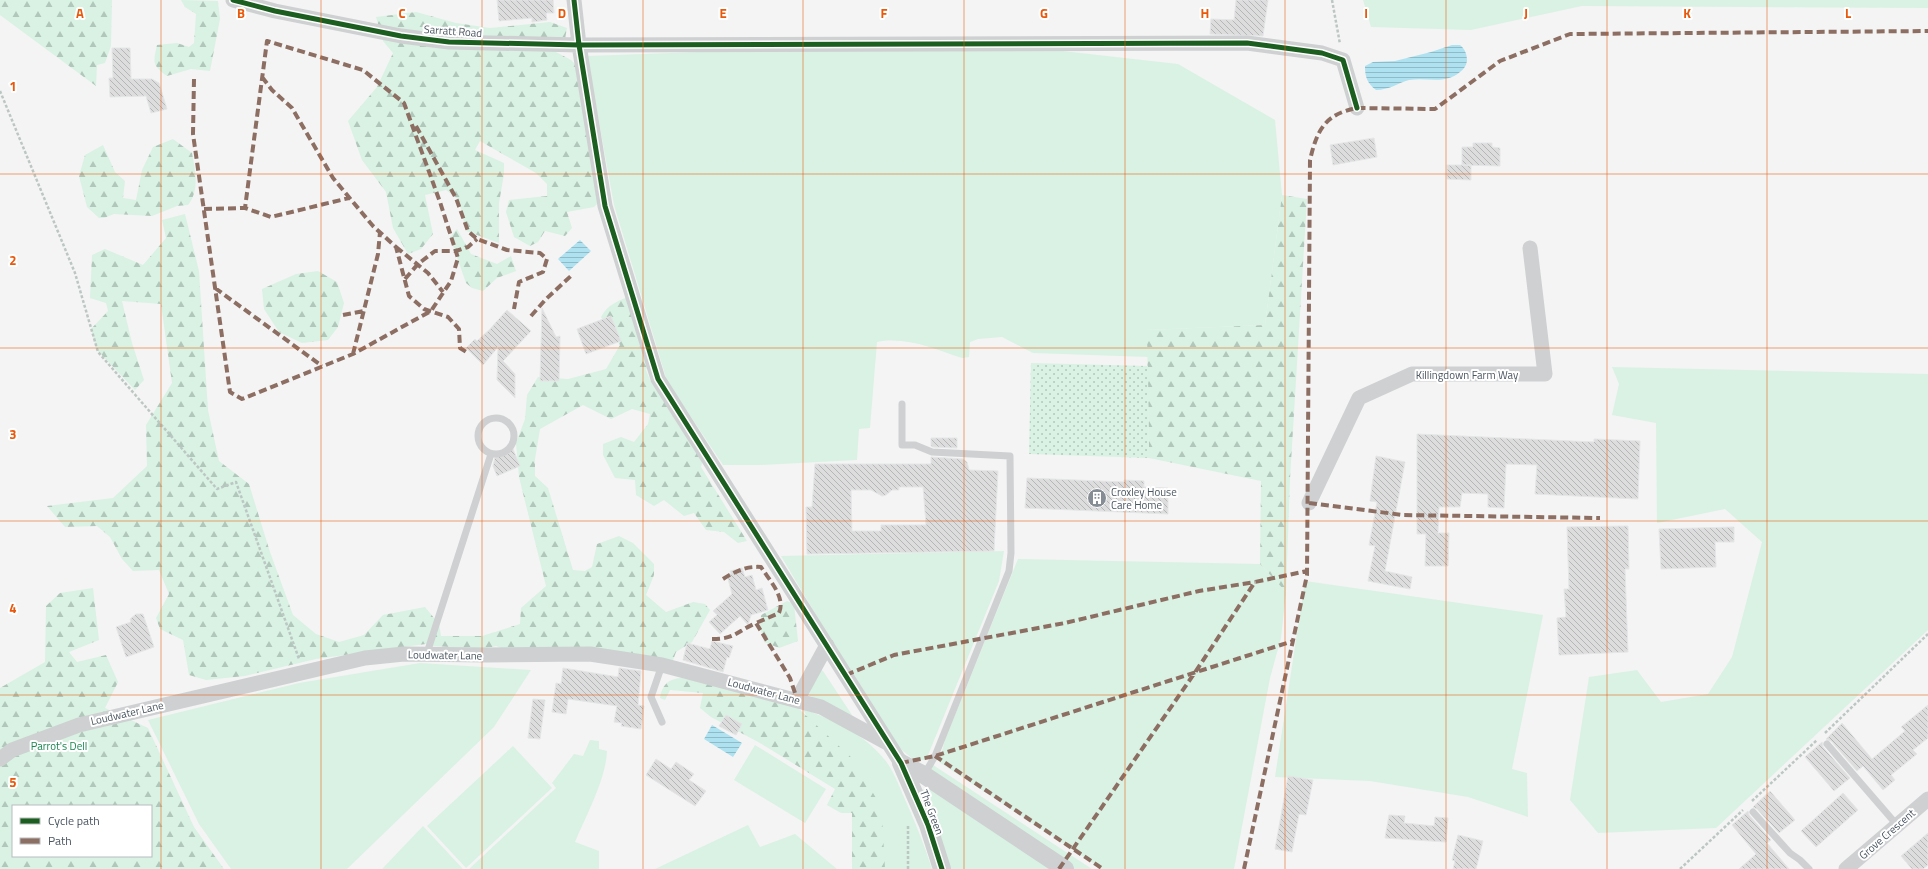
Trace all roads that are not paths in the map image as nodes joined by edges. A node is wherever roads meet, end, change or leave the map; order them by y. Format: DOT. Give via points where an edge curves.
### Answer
graph roads {
  1 [pos="233,0"];
  2 [pos="574,0"];
  3 [pos="579,45"];
  4 [pos="1357,108"];
  5 [pos="1530,248"];
  6 [pos="902,404"];
  7 [pos="491,454"];
  8 [pos="1309,503"];
  9 [pos="827,645"];
  10 [pos="427,653"];
  11 [pos="662,665"];
  12 [pos="797,700"];
  13 [pos="662,722"];
  14 [pos="889,744"];
  15 [pos="1827,744"];
  16 [pos="0,759"];
  17 [pos="901,763"];
  18 [pos="924,775"];
  19 [pos="1928,799"];
  20 [pos="1753,812"];
  21 [pos="1897,825"];
  22 [pos="942,869"];
  23 [pos="1065,869"];
  24 [pos="1809,869"];
  25 [pos="1846,869"];
  1 -- 3 [label="street, Sarratt Road" via="401,36 449,42"];
  2 -- 3 [label="street"];
  3 -- 4 [label="street, Sarratt Road" via="1247,43 1322,53 1343,60"];
  3 -- 9 [label="street" via="605,206 658,379"];
  5 -- 8 [label="street, Killingdown Farm Way" via="1545,374 1412,374 1359,398"];
  6 -- 18 [label="lane" via="902,445 932,452 1010,456 1011,553 1008,571 934,756"];
  7 -- 7 [label="lane" via="478,442 479,429 486,420 504,419 513,428 514,439 508,450"];
  7 -- 10 [label="lane"];
  9 -- 12 [label="street"];
  9 -- 14 [label="street"];
  10 -- 11 [label="street, Loudwater Lane" via="590,654"];
  10 -- 16 [label="street, Loudwater Lane" via="365,658 79,725 12,750"];
  11 -- 12 [label="street, Loudwater Lane"];
  11 -- 13 [label="lane" via="652,697"];
  12 -- 14 [label="street, Loudwater Lane" via="821,706"];
  14 -- 17 [label="street"];
  15 -- 21 [label="lane"];
  17 -- 18 [label="street, The Green"];
  17 -- 22 [label="street, The Green" via="928,825"];
  18 -- 23 [label="street, The Green"];
  19 -- 21 [label="street, Grove Crescent"];
  20 -- 24 [label="lane" via="1790,853"];
  21 -- 25 [label="street, Grove Crescent"];
}
